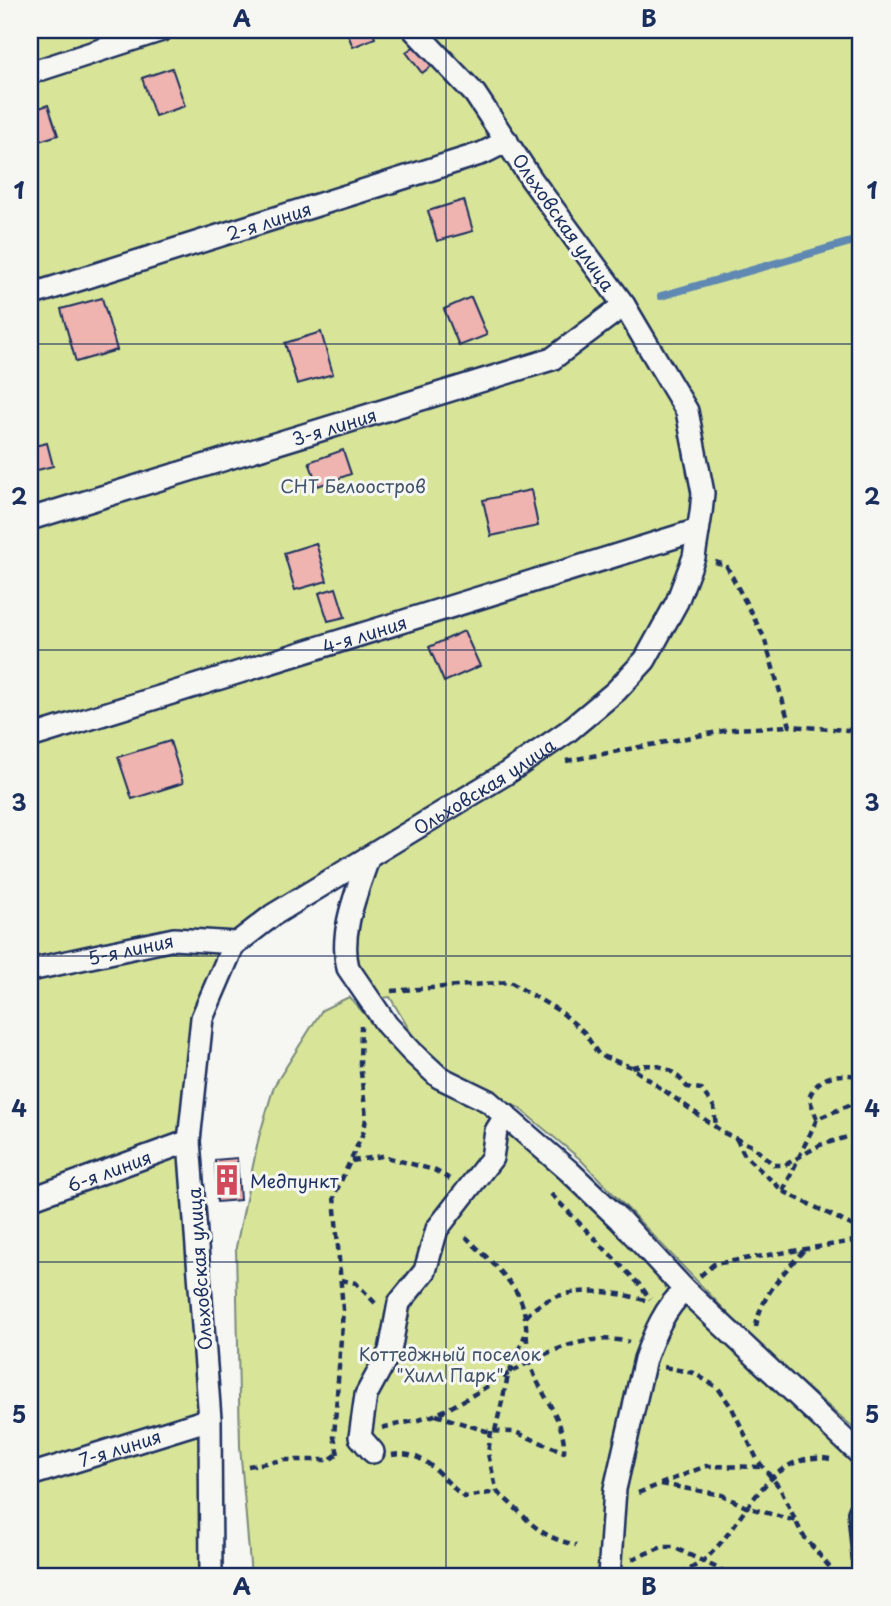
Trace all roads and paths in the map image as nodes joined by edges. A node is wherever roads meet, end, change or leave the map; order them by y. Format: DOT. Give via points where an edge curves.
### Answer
graph roads {
  1 [pos="162,30"];
  2 [pos="414,30"];
  3 [pos="30,73"];
  4 [pos="507,141"];
  5 [pos="30,295"];
  6 [pos="624,305"];
  7 [pos="30,519"];
  8 [pos="698,530"];
  9 [pos="694,557"];
  10 [pos="790,726"];
  11 [pos="861,731"];
  12 [pos="30,737"];
  13 [pos="557,763"];
  14 [pos="368,859"];
  15 [pos="235,943"];
  16 [pos="30,970"];
  17 [pos="366,996"];
  18 [pos="631,1067"];
  19 [pos="861,1077"];
  20 [pos="861,1100"];
  21 [pos="506,1115"];
  22 [pos="817,1119"];
  23 [pos="716,1127"];
  24 [pos="861,1133"];
  25 [pos="736,1138"];
  26 [pos="189,1141"];
  27 [pos="801,1156"];
  28 [pos="351,1161"];
  29 [pos="466,1189"];
  30 [pos="783,1191"];
  31 [pos="551,1194"];
  32 [pos="30,1199"];
  33 [pos="861,1203"];
  34 [pos="861,1209"];
  35 [pos="861,1230"];
  36 [pos="466,1237"];
  37 [pos="854,1241"];
  38 [pos="805,1250"];
  39 [pos="341,1280"];
  40 [pos="685,1290"];
  41 [pos="397,1314"];
  42 [pos="525,1318"];
  43 [pos="527,1332"];
  44 [pos="752,1353"];
  45 [pos="645,1359"];
  46 [pos="530,1363"];
  47 [pos="508,1376"];
  48 [pos="435,1415"];
  49 [pos="210,1419"];
  50 [pos="493,1431"];
  51 [pos="374,1448"];
  52 [pos="338,1454"];
  53 [pos="861,1455"];
  54 [pos="841,1465"];
  55 [pos="248,1466"];
  56 [pos="763,1467"];
  57 [pos="30,1475"];
  58 [pos="772,1478"];
  59 [pos="657,1483"];
  60 [pos="497,1492"];
  61 [pos="861,1495"];
  62 [pos="631,1498"];
  63 [pos="746,1507"];
  64 [pos="796,1521"];
  65 [pos="576,1545"];
  66 [pos="699,1562"];
  67 [pos="211,1576"];
  68 [pos="609,1576"];
  69 [pos="734,1576"];
  70 [pos="837,1576"];
  71 [pos="860,1576"];
  1 -- 3 [label="street"];
  2 -- 4 [label="street, Ольховская улица" via="475,94"];
  4 -- 5 [label="street, 2-я линия" via="483,153"];
  4 -- 6 [label="street, Ольховская улица"];
  6 -- 7 [label="street, 3-я линия" via="552,359"];
  6 -- 8 [label="street, Ольховская улица" via="687,411 703,493"];
  8 -- 9 [label="street, Ольховская улица"];
  8 -- 12 [label="street, 4-я линия"];
  9 -- 10 [label="path" via="726,565 764,637"];
  9 -- 14 [label="street, Ольховская улица" via="677,602 645,660 616,691 517,766"];
  10 -- 11 [label="path"];
  10 -- 13 [label="path" via="734,729"];
  14 -- 15 [label="street, Ольховская улица"];
  14 -- 17 [label="street" via="347,928 345,957"];
  15 -- 16 [label="street, 5-я линия" via="174,939"];
  15 -- 26 [label="street, Ольховская улица" via="201,1018"];
  17 -- 18 [label="path" via="510,982 561,1012 584,1032 599,1055"];
  17 -- 21 [label="street" via="387,1025 439,1077"];
  17 -- 28 [label="path" via="359,1040 366,1118"];
  18 -- 23 [label="path"];
  18 -- 23 [label="path" via="666,1066 687,1087 701,1089 714,1107"];
  19 -- 22 [label="path" via="823,1077 809,1098"];
  20 -- 22 [label="path"];
  21 -- 29 [label="street" via="496,1131 492,1158"];
  21 -- 40 [label="street" via="619,1219"];
  22 -- 27 [label="path"];
  23 -- 25 [label="path"];
  24 -- 27 [label="path"];
  25 -- 27 [label="path" via="774,1165"];
  25 -- 30 [label="path" via="746,1156"];
  26 -- 32 [label="street, 6-я линия"];
  26 -- 49 [label="street, Ольховская улица"];
  27 -- 30 [label="path"];
  28 -- 29 [label="path" via="382,1156 434,1170"];
  28 -- 39 [label="path" via="334,1196"];
  29 -- 41 [label="street" via="437,1229 425,1271 399,1303"];
  30 -- 35 [label="path"];
  31 -- 42 [label="path" via="652,1302 612,1292 556,1296 536,1305"];
  33 -- 34 [label="path"];
  36 -- 42 [label="path" via="518,1294"];
  37 -- 38 [label="path"];
  38 -- 40 [label="path" via="714,1264"];
  38 -- 44 [label="path" via="783,1272 757,1317"];
  39 -- 41 [label="path" via="356,1283 375,1304"];
  39 -- 52 [label="path" via="334,1437"];
  40 -- 44 [label="street"];
  40 -- 45 [label="street" via="674,1300"];
  41 -- 51 [label="street" via="390,1351 366,1395"];
  42 -- 43 [label="path"];
  43 -- 46 [label="path"];
  43 -- 47 [label="path"];
  44 -- 53 [label="street"];
  45 -- 46 [label="path" via="606,1337 581,1341"];
  45 -- 56 [label="path" via="694,1373 718,1388"];
  45 -- 68 [label="street" via="615,1489"];
  46 -- 47 [label="path"];
  46 -- 50 [label="path" via="565,1436 564,1452 515,1432"];
  47 -- 48 [label="path"];
  47 -- 50 [label="path"];
  48 -- 50 [label="path"];
  48 -- 51 [label="path" via="395,1424"];
  49 -- 57 [label="street, 7-я линия"];
  49 -- 67 [label="street, Ольховская улица"];
  50 -- 60 [label="path" via="488,1454"];
  51 -- 52 [label="path"];
  51 -- 60 [label="path" via="421,1456 464,1497"];
  52 -- 55 [label="path" via="329,1460"];
  54 -- 58 [label="path" via="814,1456"];
  56 -- 58 [label="path"];
  56 -- 59 [label="path" via="706,1466"];
  58 -- 63 [label="path"];
  58 -- 64 [label="path"];
  59 -- 62 [label="path"];
  59 -- 63 [label="path" via="722,1495"];
  60 -- 65 [label="path" via="519,1509 536,1531"];
  61 -- 71 [label="lane" via="854,1512"];
  63 -- 64 [label="path"];
  63 -- 66 [label="path"];
  64 -- 70 [label="path"];
  66 -- 66 [label="path" via="673,1547 625,1560 630,1568 664,1574 690,1569"];
  66 -- 69 [label="path"];
}
